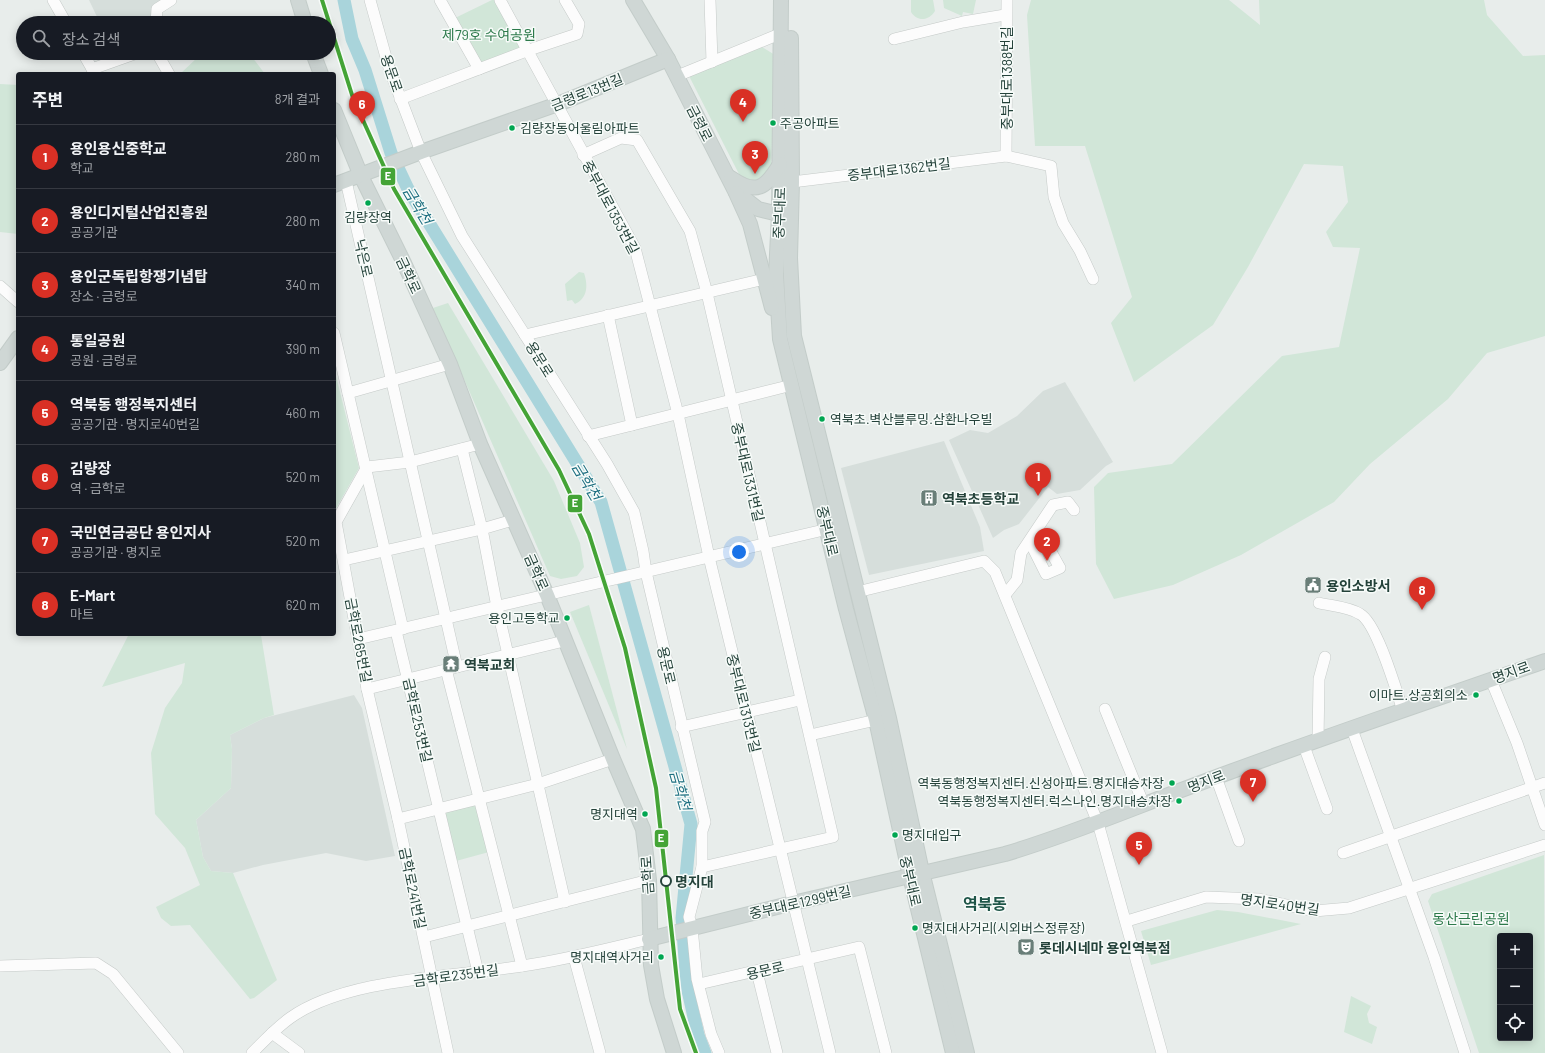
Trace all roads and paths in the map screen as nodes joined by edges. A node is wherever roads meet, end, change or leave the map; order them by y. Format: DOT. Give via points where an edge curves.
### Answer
graph roads {
  1 [pos="54,0"];
  2 [pos="171,0"];
  3 [pos="298,0"];
  4 [pos="370,0"];
  5 [pos="440,0"];
  6 [pos="500,0"];
  7 [pos="565,0"];
  8 [pos="633,0"];
  9 [pos="710,0"];
  10 [pos="781,0"];
  11 [pos="791,0"];
  12 [pos="1007,0"];
  13 [pos="1005,15"];
  14 [pos="62,16"];
  15 [pos="156,16"];
  16 [pos="303,16"];
  17 [pos="782,33"];
  18 [pos="894,39"];
  19 [pos="529,50"];
  20 [pos="668,59"];
  21 [pos="87,60"];
  22 [pos="121,60"];
  23 [pos="161,60"];
  24 [pos="316,60"];
  25 [pos="712,62"];
  26 [pos="479,69"];
  27 [pos="93,72"];
  28 [pos="168,72"];
  29 [pos="320,72"];
  30 [pos="677,76"];
  31 [pos="400,99"];
  32 [pos="558,104"];
  33 [pos="336,115"];
  34 [pos="418,153"];
  35 [pos="583,155"];
  36 [pos="1006,156"];
  37 [pos="780,164"];
  38 [pos="727,175"];
  39 [pos="361,176"];
  40 [pos="792,182"];
  41 [pos="340,183"];
  42 [pos="735,190"];
  43 [pos="785,216"];
  44 [pos="764,279"];
  45 [pos="1093,280"];
  46 [pos="0,286"];
  47 [pos="707,293"];
  48 [pos="16,300"];
  49 [pos="649,306"];
  50 [pos="608,315"];
  51 [pos="525,335"];
  52 [pos="780,339"];
  53 [pos="16,341"];
  54 [pos="336,342"];
  55 [pos="0,363"];
  56 [pos="450,364"];
  57 [pos="392,381"];
  58 [pos="792,385"];
  59 [pos="348,393"];
  60 [pos="731,400"];
  61 [pos="678,414"];
  62 [pos="632,425"];
  63 [pos="588,436"];
  64 [pos="480,444"];
  65 [pos="462,449"];
  66 [pos="410,462"];
  67 [pos="367,467"];
  68 [pos="1074,510"];
  69 [pos="513,520"];
  70 [pos="828,528"];
  71 [pos="482,529"];
  72 [pos="428,541"];
  73 [pos="1045,541"];
  74 [pos="1030,542"];
  75 [pos="765,544"];
  76 [pos="385,551"];
  77 [pos="709,556"];
  78 [pos="344,560"];
  79 [pos="646,572"];
  80 [pos="857,592"];
  81 [pos="547,595"];
  82 [pos="1005,595"];
  83 [pos="1318,604"];
  84 [pos="497,607"];
  85 [pos="446,619"];
  86 [pos="400,630"];
  87 [pos="358,639"];
  88 [pos="564,641"];
  89 [pos="508,654"];
  90 [pos="1325,657"];
  91 [pos="1545,660"];
  92 [pos="452,668"];
  93 [pos="408,679"];
  94 [pos="1491,680"];
  95 [pos="367,689"];
  96 [pos="800,700"];
  97 [pos="1105,708"];
  98 [pos="1403,711"];
  99 [pos="746,713"];
  100 [pos="876,720"];
  101 [pos="681,727"];
  102 [pos="1352,729"];
  103 [pos="810,735"];
  104 [pos="1318,741"];
  105 [pos="1304,746"];
  106 [pos="613,759"];
  107 [pos="1216,777"];
  108 [pos="1545,783"];
  109 [pos="538,784"];
  110 [pos="1532,787"];
  111 [pos="479,799"];
  112 [pos="1144,805"];
  113 [pos="439,809"];
  114 [pos="1327,809"];
  115 [pos="398,819"];
  116 [pos="1098,823"];
  117 [pos="1545,825"];
  118 [pos="1390,836"];
  119 [pos="1239,841"];
  120 [pos="1545,845"];
  121 [pos="780,850"];
  122 [pos="1343,853"];
  123 [pos="702,867"];
  124 [pos="916,874"];
  125 [pos="649,880"];
  126 [pos="1409,888"];
  127 [pos="565,902"];
  128 [pos="793,903"];
  129 [pos="509,916"];
  130 [pos="1127,921"];
  131 [pos="467,926"];
  132 [pos="691,928"];
  133 [pos="424,937"];
  134 [pos="654,938"];
  135 [pos="574,957"];
  136 [pos="807,960"];
  137 [pos="0,966"];
  138 [pos="522,966"];
  139 [pos="478,972"];
  140 [pos="757,972"];
  141 [pos="433,978"];
  142 [pos="698,984"];
  143 [pos="272,1033"];
  144 [pos="178,1053"];
  145 [pos="252,1053"];
  146 [pos="299,1053"];
  147 [pos="448,1053"];
  148 [pos="600,1053"];
  149 [pos="674,1053"];
  150 [pos="720,1053"];
  151 [pos="776,1053"];
  152 [pos="830,1053"];
  153 [pos="886,1053"];
  154 [pos="953,1053"];
  155 [pos="967,1053"];
  156 [pos="1162,1053"];
  157 [pos="1464,1053"];
  1 -- 14 [label="street"];
  2 -- 15 [label="street" via="157,9"];
  3 -- 16 [label="main road"];
  4 -- 31 [label="street, 용문로" via="388,68"];
  5 -- 26 [label="street"];
  6 -- 19 [label="street, 중부대로1353번길"];
  7 -- 19 [label="street" via="579,24 577,34"];
  8 -- 20 [label="main road, 금령로"];
  9 -- 25 [label="street"];
  10 -- 17 [label="main road, 중부대로"];
  11 -- 40 [label="main road, 중부대로"];
  12 -- 13 [label="street, 중부대로1388번길"];
  13 -- 18 [label="street" via="963,22"];
  13 -- 36 [label="street, 중부대로1388번길"];
  17 -- 25 [label="street"];
  17 -- 37 [label="main road, 중부대로"];
  19 -- 26 [label="street"];
  19 -- 32 [label="street, 중부대로1353번길"];
  20 -- 30 [label="main road, 금령로"];
  20 -- 32 [label="main road, 금령로13번길"];
  21 -- 27 [label="street"];
  22 -- 27 [label="street"];
  23 -- 28 [label="street"];
  24 -- 29 [label="main road"];
  25 -- 30 [label="street"];
  26 -- 31 [label="street"];
  30 -- 38 [label="main road, 금령로"];
  31 -- 34 [label="street, 용문로"];
  32 -- 34 [label="main road, 금령로13번길"];
  32 -- 35 [label="street, 중부대로1353번길"];
  33 -- 39 [label="main road, 금학로"];
  34 -- 39 [label="main road, 금령로13번길"];
  34 -- 51 [label="street, 용문로" via="462,236"];
  35 -- 47 [label="street, 중부대로1353번길" via="621,138 637,140 690,231"];
  35 -- 49 [label="street, 중부대로1353번길" via="635,248"];
  36 -- 40 [label="street, 중부대로1362번길"];
  36 -- 45 [label="street, 중부대로1362번길" via="1051,166 1054,197 1062,223 1080,251"];
  37 -- 38 [label="main road" via="770,180 758,188 744,187"];
  37 -- 43 [label="main road, 중부대로"];
  38 -- 42 [label="main road, 금령로"];
  39 -- 41 [label="main road, 낙은로"];
  39 -- 56 [label="main road, 금학로"];
  40 -- 43 [label="main road, 중부대로"];
  41 -- 57 [label="street, 낙은로"];
  42 -- 43 [label="main road, 금령로" via="758,209"];
  42 -- 44 [label="main road" via="750,224"];
  43 -- 52 [label="main road, 중부대로" via="776,274"];
  43 -- 80 [label="main road, 중부대로" via="794,336"];
  44 -- 47 [label="street"];
  44 -- 52 [label="main road"];
  46 -- 48 [label="street"];
  47 -- 49 [label="street"];
  47 -- 60 [label="street, 중부대로1331번길"];
  49 -- 50 [label="street"];
  49 -- 61 [label="street, 중부대로1353번길"];
  50 -- 51 [label="street"];
  50 -- 62 [label="street"];
  51 -- 63 [label="street, 용문로"];
  52 -- 58 [label="main road, 중부대로"];
  53 -- 55 [label="main road"];
  54 -- 59 [label="street, 금학로253번길"];
  56 -- 57 [label="street"];
  56 -- 64 [label="main road, 금학로"];
  57 -- 59 [label="street"];
  57 -- 66 [label="street, 낙은로"];
  58 -- 60 [label="street"];
  58 -- 70 [label="main road, 중부대로"];
  59 -- 67 [label="street, 금학로253번길"];
  60 -- 61 [label="street"];
  60 -- 75 [label="street, 중부대로1331번길"];
  61 -- 62 [label="street"];
  61 -- 77 [label="street"];
  62 -- 63 [label="street"];
  63 -- 79 [label="street, 용문로" via="634,512"];
  64 -- 65 [label="street"];
  64 -- 69 [label="main road, 금학로"];
  65 -- 66 [label="street"];
  65 -- 71 [label="street"];
  66 -- 67 [label="street"];
  66 -- 72 [label="street, 낙은로"];
  67 -- 76 [label="street, 금학로253번길"];
  67 -- 78 [label="street, 금학로265번길" via="336,522"];
  68 -- 74 [label="street" via="1068,502 1053,505"];
  69 -- 71 [label="street"];
  69 -- 81 [label="main road, 금학로"];
  70 -- 75 [label="street"];
  70 -- 100 [label="main road, 중부대로" via="846,609"];
  71 -- 72 [label="street"];
  71 -- 84 [label="street"];
  72 -- 76 [label="street"];
  72 -- 85 [label="street, 낙은로"];
  73 -- 74 [label="street" via="1062,571 1046,574"];
  74 -- 82 [label="street" via="1021,553 1017,580"];
  75 -- 77 [label="street"];
  75 -- 96 [label="street"];
  76 -- 78 [label="street"];
  76 -- 86 [label="street, 금학로253번길"];
  77 -- 79 [label="street"];
  77 -- 99 [label="street, 중부대로1313번길"];
  78 -- 87 [label="street, 금학로265번길"];
  79 -- 81 [label="street"];
  79 -- 101 [label="street, 용문로"];
  80 -- 82 [label="street" via="984,561 995,572"];
  80 -- 124 [label="main road, 중부대로" via="889,718"];
  81 -- 84 [label="street"];
  81 -- 88 [label="main road, 금학로"];
  82 -- 116 [label="street"];
  83 -- 98 [label="street" via="1352,610 1368,620"];
  84 -- 85 [label="street"];
  84 -- 89 [label="street"];
  85 -- 86 [label="street"];
  85 -- 92 [label="street, 낙은로"];
  86 -- 87 [label="street"];
  86 -- 93 [label="street, 금학로253번길"];
  87 -- 95 [label="street, 금학로265번길"];
  88 -- 89 [label="street, 금학로265번길"];
  88 -- 106 [label="main road, 금학로"];
  89 -- 92 [label="street, 금학로265번길"];
  89 -- 109 [label="street"];
  90 -- 104 [label="street" via="1319,679"];
  91 -- 94 [label="main road, 명지로"];
  92 -- 93 [label="street, 금학로265번길"];
  92 -- 111 [label="street" via="463,734"];
  93 -- 95 [label="street, 금학로265번길"];
  93 -- 113 [label="street, 금학로253번길"];
  94 -- 98 [label="main road, 명지로"];
  94 -- 110 [label="street"];
  95 -- 115 [label="street"];
  96 -- 99 [label="street"];
  96 -- 103 [label="street"];
  97 -- 112 [label="street"];
  98 -- 102 [label="main road, 명지로"];
  99 -- 101 [label="street"];
  99 -- 121 [label="street, 중부대로1313번길"];
  100 -- 103 [label="street"];
  100 -- 124 [label="main road, 중부대로"];
  101 -- 123 [label="street, 용문로" via="705,822 702,831"];
  102 -- 104 [label="main road, 명지로"];
  102 -- 118 [label="street"];
  103 -- 121 [label="street" via="834,837"];
  104 -- 105 [label="main road, 명지로"];
  105 -- 107 [label="main road, 명지로"];
  105 -- 114 [label="street"];
  106 -- 109 [label="street"];
  106 -- 125 [label="main road, 금학로" via="643,829"];
  107 -- 112 [label="main road, 명지로"];
  107 -- 119 [label="street"];
  108 -- 110 [label="street"];
  109 -- 111 [label="street"];
  109 -- 127 [label="street"];
  110 -- 117 [label="street"];
  110 -- 118 [label="street"];
  111 -- 113 [label="street"];
  111 -- 129 [label="street"];
  112 -- 116 [label="main road, 명지로"];
  113 -- 115 [label="street"];
  113 -- 131 [label="street"];
  115 -- 133 [label="street, 금학로241번길"];
  116 -- 124 [label="main road, 명지로" via="1005,854"];
  116 -- 130 [label="street"];
  118 -- 122 [label="street"];
  118 -- 126 [label="street"];
  120 -- 126 [label="street, 명지로40번길"];
  121 -- 123 [label="street"];
  121 -- 128 [label="street, 중부대로1313번길"];
  123 -- 132 [label="street, 용문로" via="689,917"];
  124 -- 128 [label="main road, 중부대로1299번길"];
  124 -- 154 [label="main road, 중부대로"];
  124 -- 155 [label="main road, 중부대로"];
  125 -- 127 [label="street, 금학로241번길"];
  125 -- 134 [label="main road, 금학로"];
  126 -- 130 [label="street, 명지로40번길" via="1349,908 1314,911 1259,899 1206,897"];
  126 -- 157 [label="street"];
  127 -- 129 [label="street, 금학로241번길"];
  128 -- 132 [label="main road, 중부대로1299번길"];
  128 -- 136 [label="street, 중부대로1313번길"];
  129 -- 131 [label="street, 금학로241번길"];
  129 -- 138 [label="street"];
  130 -- 156 [label="street"];
  131 -- 133 [label="street, 금학로241번길"];
  131 -- 139 [label="street"];
  132 -- 134 [label="main road, 중부대로1299번길"];
  132 -- 142 [label="street, 용문로"];
  133 -- 141 [label="street"];
  134 -- 135 [label="street, 금학로235번길"];
  134 -- 149 [label="main road, 금학로" via="651,965 657,999"];
  135 -- 138 [label="street, 금학로235번길"];
  135 -- 148 [label="street"];
  136 -- 140 [label="street, 용문로"];
  136 -- 152 [label="street, 중부대로1313번길"];
  136 -- 153 [label="street, 용문로" via="859,947"];
  137 -- 144 [label="street" via="96,963 113,974"];
  138 -- 139 [label="street, 금학로235번길"];
  139 -- 141 [label="street, 금학로235번길"];
  140 -- 142 [label="street, 용문로"];
  140 -- 151 [label="street"];
  141 -- 143 [label="street, 금학로235번길" via="372,986 326,1000 291,1018"];
  141 -- 147 [label="street"];
  142 -- 150 [label="street, 용문로" via="711,1034"];
  143 -- 145 [label="street, 금학로235번길"];
  143 -- 146 [label="street"];
}
